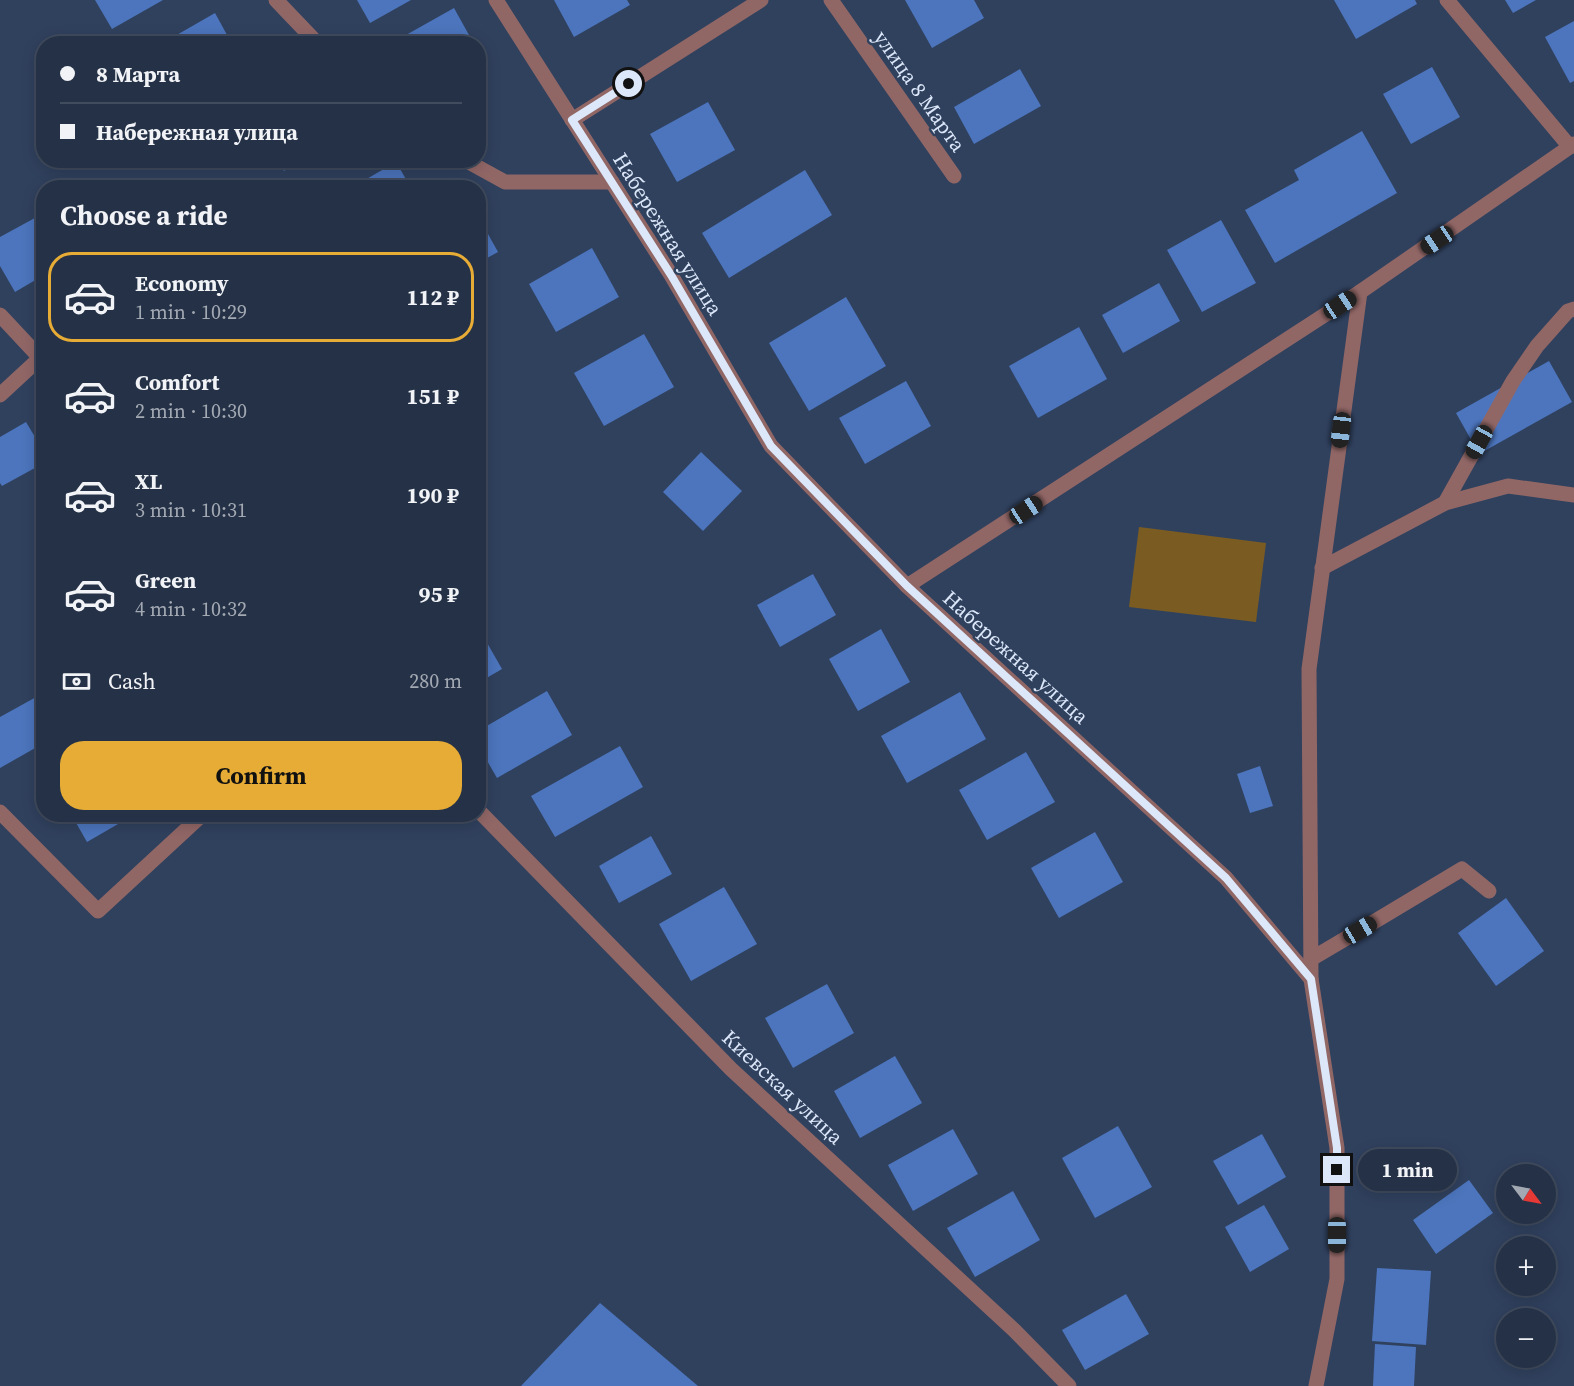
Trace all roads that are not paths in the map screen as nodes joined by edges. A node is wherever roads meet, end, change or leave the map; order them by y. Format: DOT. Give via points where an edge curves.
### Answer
graph roads {
  1 [pos="276,0"];
  2 [pos="496,0"];
  3 [pos="761,0"];
  4 [pos="831,0"];
  5 [pos="1447,0"];
  6 [pos="310,36"];
  7 [pos="572,120"];
  8 [pos="1572,146"];
  9 [pos="480,168"];
  10 [pos="954,176"];
  11 [pos="612,182"];
  12 [pos="1360,292"];
  13 [pos="1574,309"];
  14 [pos="0,315"];
  15 [pos="36,354"];
  16 [pos="36,365"];
  17 [pos="0,395"];
  18 [pos="1574,495"];
  19 [pos="1445,503"];
  20 [pos="1322,568"];
  21 [pos="907,586"];
  22 [pos="0,812"];
  23 [pos="486,818"];
  24 [pos="194,822"];
  25 [pos="1489,891"];
  26 [pos="1311,959"];
  27 [pos="1311,979"];
  28 [pos="1068,1386"];
  29 [pos="1316,1386"];
  1 -- 6 [label="street"];
  2 -- 7 [label="street, Набережная улица"];
  3 -- 7 [label="street"];
  4 -- 10 [label="street, улица 8 Марта"];
  5 -- 8 [label="street"];
  7 -- 11 [label="street, Набережная улица"];
  8 -- 12 [label="street"];
  9 -- 11 [label="street" via="505,182"];
  11 -- 21 [label="street, Набережная улица" via="771,446"];
  12 -- 20 [label="street"];
  12 -- 21 [label="street"];
  13 -- 19 [label="street" via="1568,310 1537,346 1513,381"];
  14 -- 15 [label="street"];
  16 -- 17 [label="street"];
  18 -- 19 [label="street" via="1508,486"];
  19 -- 20 [label="street"];
  20 -- 26 [label="street" via="1309,669"];
  21 -- 27 [label="street, Набережная улица" via="1226,878"];
  22 -- 24 [label="street" via="98,911"];
  23 -- 28 [label="street, Киевская улица" via="731,1069 1014,1330"];
  25 -- 26 [label="street" via="1462,869"];
  26 -- 27 [label="street"];
  27 -- 29 [label="street" via="1337,1148 1337,1279"];
}
